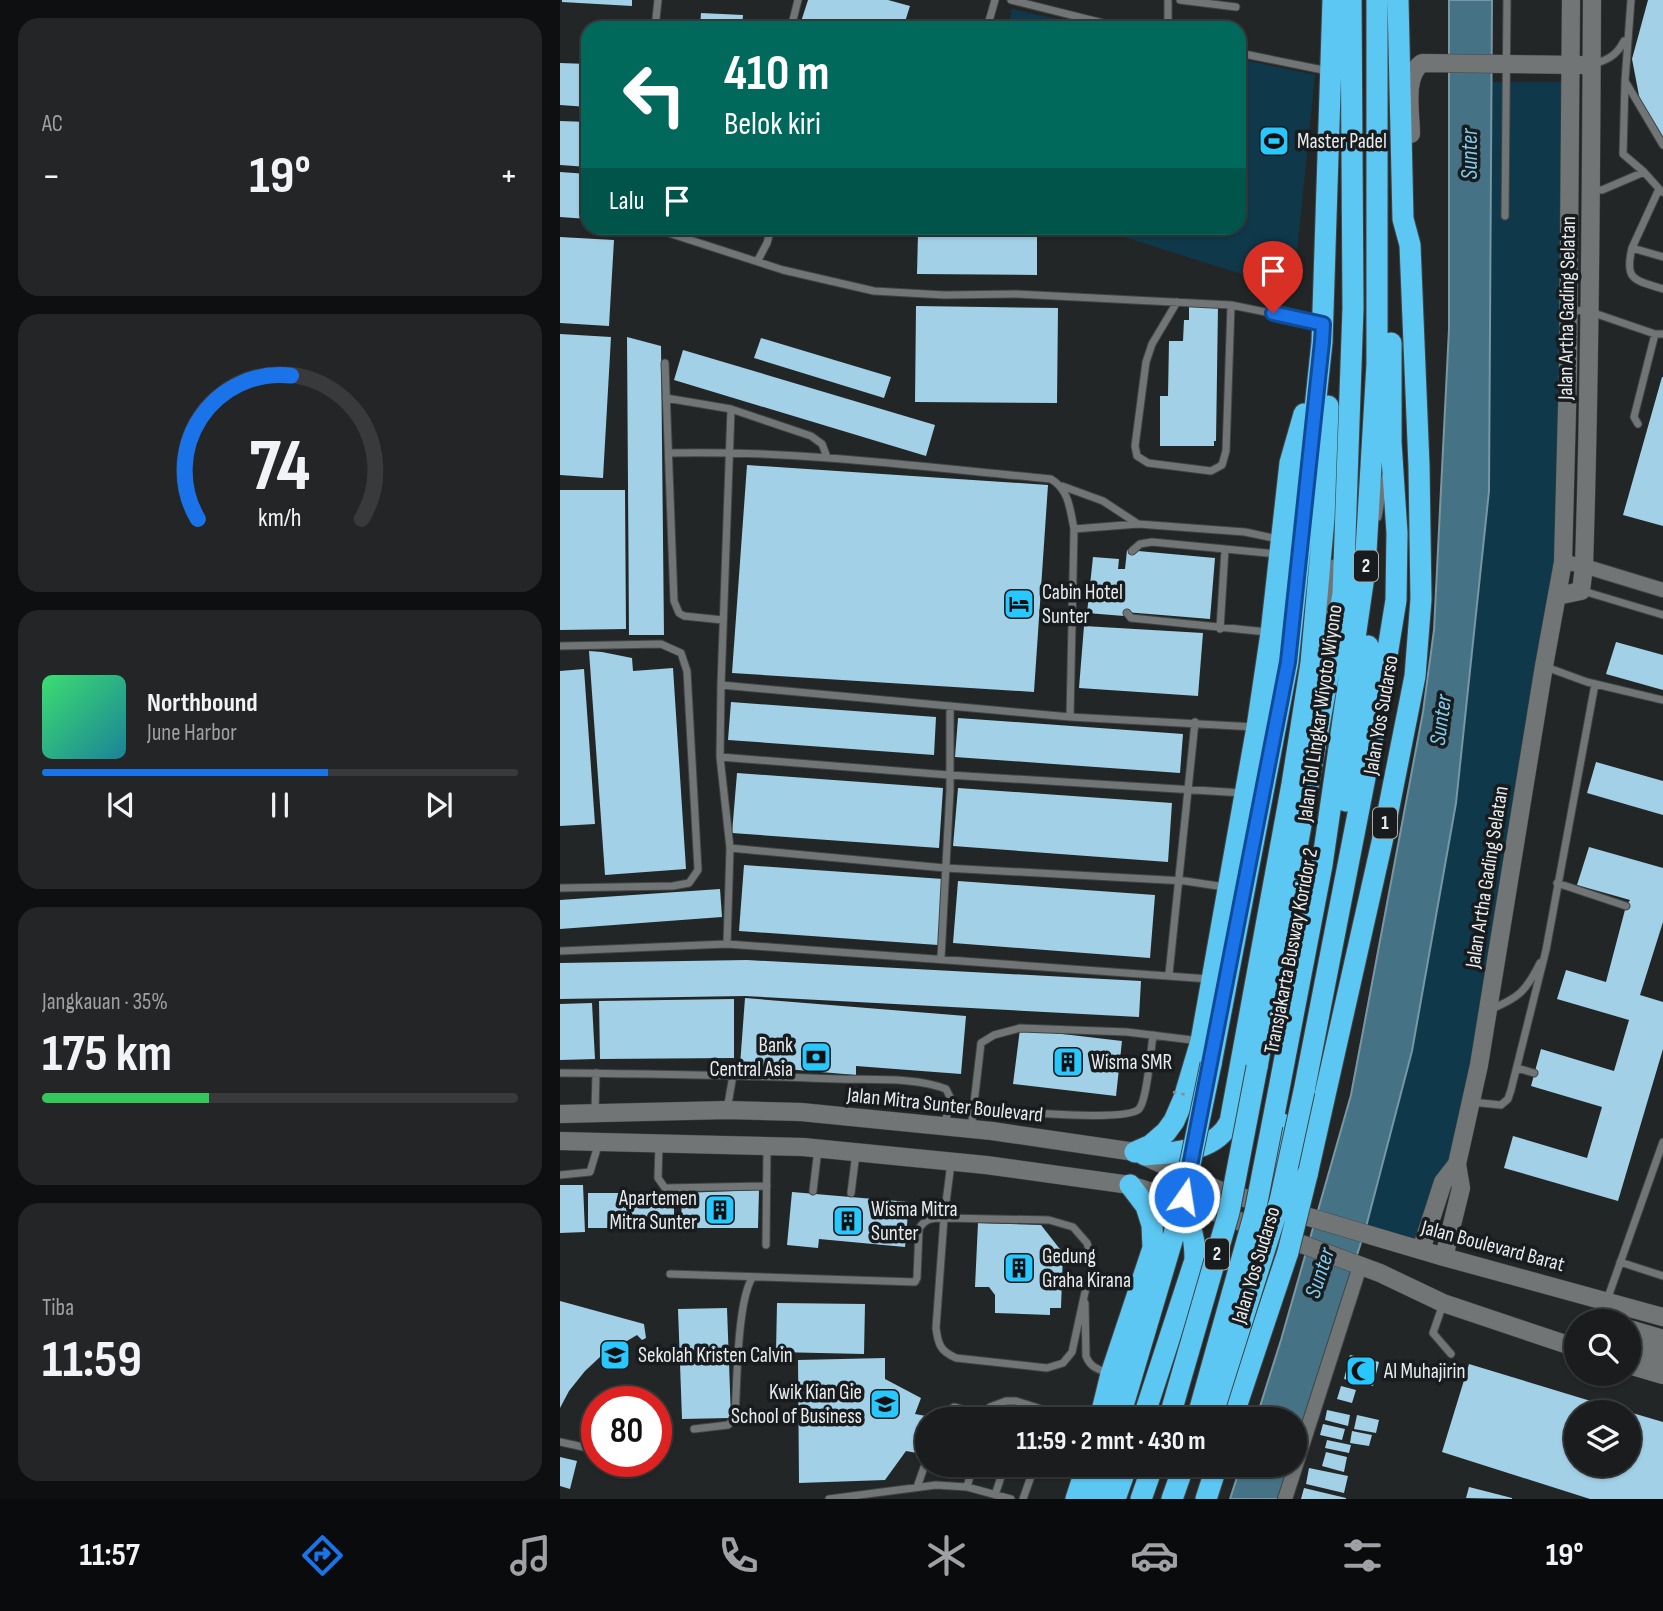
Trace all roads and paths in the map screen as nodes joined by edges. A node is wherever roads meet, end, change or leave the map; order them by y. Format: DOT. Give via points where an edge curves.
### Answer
graph roads {
  1 [pos="658,0"];
  2 [pos="798,0"];
  3 [pos="995,0"];
  4 [pos="1011,0"];
  5 [pos="1168,0"];
  6 [pos="1180,0"];
  7 [pos="1333,0"];
  8 [pos="1341,0"];
  9 [pos="1351,0"];
  10 [pos="1377,0"];
  11 [pos="1389,0"];
  12 [pos="1398,0"];
  13 [pos="1507,0"];
  14 [pos="1571,0"];
  15 [pos="1592,0"];
  16 [pos="1631,0"];
  17 [pos="1039,4"];
  18 [pos="1236,7"];
  19 [pos="656,21"];
  20 [pos="793,21"];
  21 [pos="989,21"];
  22 [pos="1098,21"];
  23 [pos="1168,21"];
  24 [pos="1627,34"];
  25 [pos="1246,54"];
  26 [pos="1592,64"];
  27 [pos="1508,65"];
  28 [pos="1565,66"];
  29 [pos="1332,72"];
  30 [pos="1625,81"];
  31 [pos="1663,145"];
  32 [pos="1644,172"];
  33 [pos="1570,188"];
  34 [pos="1591,189"];
  35 [pos="1661,191"];
  36 [pos="1343,208"];
  37 [pos="1505,216"];
  38 [pos="676,235"];
  39 [pos="769,235"];
  40 [pos="1410,245"];
  41 [pos="1632,248"];
  42 [pos="1663,257"];
  43 [pos="758,260"];
  44 [pos="1663,289"];
  45 [pos="1324,293"];
  46 [pos="1177,302"];
  47 [pos="1231,305"];
  48 [pos="1568,310"];
  49 [pos="1588,310"];
  50 [pos="1323,324"];
  51 [pos="1659,334"];
  52 [pos="1342,360"];
  53 [pos="665,363"];
  54 [pos="1320,364"];
  55 [pos="666,398"];
  56 [pos="731,409"];
  57 [pos="1638,424"];
  58 [pos="1391,442"];
  59 [pos="729,452"];
  60 [pos="669,453"];
  61 [pos="827,457"];
  62 [pos="1061,485"];
  63 [pos="1138,523"];
  64 [pos="1336,526"];
  65 [pos="1074,528"];
  66 [pos="1280,547"];
  67 [pos="1225,549"];
  68 [pos="1132,551"];
  69 [pos="1335,553"];
  70 [pos="1563,562"];
  71 [pos="1584,566"];
  72 [pos="1581,590"];
  73 [pos="1663,590"];
  74 [pos="1558,591"];
  75 [pos="1126,613"];
  76 [pos="1663,615"];
  77 [pos="723,620"];
  78 [pos="1220,629"];
  79 [pos="1271,633"];
  80 [pos="560,646"];
  81 [pos="1322,653"];
  82 [pos="1544,666"];
  83 [pos="1318,678"];
  84 [pos="1595,684"];
  85 [pos="721,685"];
  86 [pos="1663,700"];
  87 [pos="950,706"];
  88 [pos="1070,717"];
  89 [pos="1195,722"];
  90 [pos="1257,727"];
  91 [pos="720,757"];
  92 [pos="949,775"];
  93 [pos="1292,784"];
  94 [pos="1188,789"];
  95 [pos="1245,793"];
  96 [pos="730,848"];
  97 [pos="946,868"];
  98 [pos="1182,881"];
  99 [pos="1557,883"];
  100 [pos="1228,887"];
  101 [pos="560,888"];
  102 [pos="1626,906"];
  103 [pos="727,944"];
  104 [pos="1546,950"];
  105 [pos="560,951"];
  106 [pos="941,958"];
  107 [pos="1169,974"];
  108 [pos="1212,979"];
  109 [pos="1488,1011"];
  110 [pos="1153,1035"];
  111 [pos="1200,1041"];
  112 [pos="1517,1068"];
  113 [pos="560,1073"];
  114 [pos="596,1073"];
  115 [pos="1534,1073"];
  116 [pos="733,1075"];
  117 [pos="1173,1092"];
  118 [pos="1195,1097"];
  119 [pos="1471,1102"];
  120 [pos="974,1108"];
  121 [pos="727,1110"];
  122 [pos="560,1114"];
  123 [pos="595,1115"];
  124 [pos="1234,1117"];
  125 [pos="944,1127"];
  126 [pos="971,1129"];
  127 [pos="1265,1131"];
  128 [pos="560,1141"];
  129 [pos="599,1142"];
  130 [pos="1663,1142"];
  131 [pos="659,1144"];
  132 [pos="767,1146"];
  133 [pos="818,1149"];
  134 [pos="856,1152"];
  135 [pos="1140,1154"];
  136 [pos="951,1161"];
  137 [pos="1457,1164"];
  138 [pos="560,1175"];
  139 [pos="1130,1185"];
  140 [pos="767,1186"];
  141 [pos="813,1191"];
  142 [pos="851,1193"];
  143 [pos="1165,1195"];
  144 [pos="1274,1207"];
  145 [pos="1212,1210"];
  146 [pos="944,1217"];
  147 [pos="1312,1218"];
  148 [pos="1293,1242"];
  149 [pos="766,1245"];
  150 [pos="1421,1250"];
  151 [pos="1444,1257"];
  152 [pos="1620,1262"];
  153 [pos="1359,1265"];
  154 [pos="670,1273"];
  155 [pos="1663,1276"];
  156 [pos="752,1278"];
  157 [pos="1084,1296"];
  158 [pos="1607,1300"];
  159 [pos="1444,1303"];
  160 [pos="1663,1317"];
  161 [pos="1641,1333"];
  162 [pos="1663,1339"];
  163 [pos="1564,1344"];
  164 [pos="1641,1349"];
  165 [pos="1451,1354"];
  166 [pos="1178,1357"];
  167 [pos="1663,1357"];
  168 [pos="1641,1369"];
  169 [pos="1111,1374"];
  170 [pos="1663,1376"];
  171 [pos="1020,1403"];
  172 [pos="990,1407"];
  173 [pos="1020,1407"];
  174 [pos="1030,1407"];
  175 [pos="1103,1407"];
  176 [pos="1123,1407"];
  177 [pos="1147,1407"];
  178 [pos="1172,1407"];
  179 [pos="1200,1407"];
  180 [pos="1214,1407"];
  181 [pos="1214,1407"];
  182 [pos="1236,1407"];
  183 [pos="694,1429"];
  184 [pos="560,1442"];
  185 [pos="581,1447"];
  186 [pos="921,1477"];
  187 [pos="970,1477"];
  188 [pos="1001,1477"];
  189 [pos="1031,1477"];
  190 [pos="1083,1477"];
  191 [pos="1102,1477"];
  192 [pos="1123,1477"];
  193 [pos="1140,1477"];
  194 [pos="1149,1477"];
  195 [pos="1182,1477"];
  196 [pos="1186,1477"];
  197 [pos="1213,1477"];
  198 [pos="967,1487"];
  199 [pos="917,1488"];
  200 [pos="995,1495"];
  201 [pos="829,1499"];
  202 [pos="1011,1499"];
  203 [pos="1023,1499"];
  204 [pos="1076,1499"];
  205 [pos="1096,1499"];
  206 [pos="1115,1499"];
  207 [pos="1133,1499"];
  208 [pos="1142,1499"];
  209 [pos="1172,1499"];
  210 [pos="1183,1499"];
  211 [pos="1206,1499"];
  212 [pos="1285,1499"];
  1 -- 19 [label="lane"];
  2 -- 20 [label="lane"];
  3 -- 21 [label="lane"];
  4 -- 17 [label="lane"];
  5 -- 23 [label="lane"];
  6 -- 18 [label="lane"];
  7 -- 29 [label="highway"];
  8 -- 36 [label="lane"];
  8 -- 93 [label="highway" via="1334,518 1312,682"];
  9 -- 178 [label="highway, Jalan Tol Lingkar Wiyoto Wiyono / 2, bridge" via="1353,308 1343,594 1229,1212"];
  10 -- 179 [label="highway, Jalan Tol Lingkar Wiyoto Wiyono / 2, bridge" via="1377,364 1366,569 1326,839 1255,1212"];
  11 -- 58 [label="highway"];
  12 -- 40 [label="highway, Jalan Yos Sudarso / 1" via="1403,219"];
  13 -- 27 [label="lane"];
  14 -- 28 [label="street, Jalan Artha Gading Selatan"];
  15 -- 26 [label="street, Jalan Artha Gading Selatan"];
  16 -- 24 [label="lane"];
  17 -- 22 [label="lane"];
  24 -- 26 [label="lane" via="1620,50 1608,60"];
  24 -- 30 [label="lane"];
  25 -- 29 [label="lane"];
  26 -- 28 [label="street"];
  26 -- 34 [label="street, Jalan Artha Gading Selatan"];
  27 -- 28 [label="street"];
  27 -- 37 [label="lane"];
  27 -- 40 [label="street" via="1422,63 1416,68 1411,78"];
  28 -- 33 [label="street, Jalan Artha Gading Selatan"];
  29 -- 45 [label="highway"];
  30 -- 31 [label="lane"];
  30 -- 32 [label="lane" via="1623,154"];
  32 -- 34 [label="lane" via="1602,190"];
  32 -- 35 [label="lane"];
  33 -- 34 [label="street"];
  33 -- 48 [label="street, Jalan Artha Gading Selatan"];
  34 -- 49 [label="street, Jalan Artha Gading Selatan"];
  35 -- 41 [label="lane"];
  38 -- 43 [label="lane"];
  39 -- 43 [label="lane"];
  40 -- 182 [label="highway, Jalan Yos Sudarso / 1, bridge" via="1421,598 1415,676 1307,1175 1288,1251"];
  41 -- 42 [label="lane"];
  41 -- 44 [label="lane" via="1631,274 1637,281"];
  43 -- 46 [label="lane" via="874,291"];
  45 -- 50 [label="highway"];
  45 -- 93 [label="highway" via="1331,316 1324,518 1311,663"];
  46 -- 47 [label="lane"];
  46 -- 47 [label="lane" via="1146,362 1137,456 1148,463 1211,471 1222,465 1226,452"];
  47 -- 50 [label="lane"];
  48 -- 49 [label="lane"];
  48 -- 70 [label="street, Jalan Artha Gading Selatan"];
  49 -- 51 [label="lane"];
  49 -- 71 [label="street, Jalan Artha Gading Selatan"];
  50 -- 54 [label="highway"];
  51 -- 57 [label="lane" via="1634,417"];
  52 -- 64 [label="lane"];
  53 -- 55 [label="lane"];
  54 -- 66 [label="highway" via="1290,463"];
  54 -- 176 [label="highway, bridge" via="1288,662 1194,1156"];
  55 -- 56 [label="lane"];
  55 -- 60 [label="lane"];
  56 -- 59 [label="lane"];
  56 -- 61 [label="lane" via="811,436 822,444"];
  58 -- 127 [label="highway" via="1357,740 1309,1015"];
  58 -- 180 [label="highway, bridge" via="1396,600 1378,712 1280,1201"];
  59 -- 60 [label="lane"];
  59 -- 61 [label="lane"];
  59 -- 77 [label="lane"];
  60 -- 77 [label="lane" via="676,607 684,616"];
  61 -- 62 [label="lane" via="1051,479"];
  62 -- 63 [label="lane" via="1103,501"];
  62 -- 65 [label="lane"];
  63 -- 65 [label="lane"];
  63 -- 66 [label="lane" via="1245,532"];
  65 -- 88 [label="lane"];
  66 -- 67 [label="lane"];
  66 -- 79 [label="highway"];
  67 -- 68 [label="lane" via="1152,542"];
  67 -- 78 [label="lane"];
  69 -- 81 [label="lane"];
  70 -- 71 [label="street"];
  70 -- 74 [label="street, Jalan Artha Gading Selatan"];
  71 -- 72 [label="street, Jalan Artha Gading Selatan"];
  71 -- 73 [label="street"];
  72 -- 74 [label="street"];
  72 -- 76 [label="lane"];
  74 -- 82 [label="street, Jalan Artha Gading Selatan"];
  75 -- 78 [label="lane" via="1132,618"];
  77 -- 85 [label="lane"];
  78 -- 79 [label="lane"];
  79 -- 90 [label="highway"];
  80 -- 101 [label="lane" via="661,644 681,653 687,671 698,870 689,883 673,886"];
  82 -- 84 [label="lane"];
  82 -- 109 [label="street, Jalan Artha Gading Selatan"];
  83 -- 124 [label="lane, Transjakarta Busway Koridor 2"];
  84 -- 86 [label="lane"];
  84 -- 99 [label="lane"];
  85 -- 87 [label="lane"];
  85 -- 91 [label="lane"];
  87 -- 88 [label="lane"];
  87 -- 92 [label="lane"];
  88 -- 89 [label="lane"];
  89 -- 90 [label="lane"];
  89 -- 94 [label="lane"];
  90 -- 95 [label="highway"];
  91 -- 92 [label="lane"];
  91 -- 96 [label="lane"];
  92 -- 94 [label="lane"];
  92 -- 97 [label="lane"];
  93 -- 124 [label="highway"];
  94 -- 95 [label="lane"];
  94 -- 98 [label="lane"];
  95 -- 100 [label="highway"];
  96 -- 97 [label="lane"];
  96 -- 103 [label="lane"];
  97 -- 98 [label="lane"];
  97 -- 106 [label="lane"];
  98 -- 100 [label="lane"];
  98 -- 107 [label="lane"];
  99 -- 102 [label="lane"];
  99 -- 104 [label="lane"];
  100 -- 108 [label="highway"];
  103 -- 105 [label="lane"];
  103 -- 106 [label="lane"];
  104 -- 109 [label="lane" via="1527,988"];
  104 -- 112 [label="lane"];
  106 -- 107 [label="lane"];
  107 -- 108 [label="lane"];
  108 -- 111 [label="highway"];
  109 -- 119 [label="street, Jalan Artha Gading Selatan"];
  110 -- 111 [label="lane"];
  110 -- 120 [label="lane" via="1020,1028 994,1035 981,1043"];
  110 -- 120 [label="lane" via="1144,1097 1130,1114"];
  111 -- 135 [label="highway" via="1174,1121"];
  112 -- 115 [label="lane"];
  112 -- 119 [label="lane" via="1506,1103"];
  113 -- 114 [label="lane"];
  114 -- 116 [label="lane"];
  114 -- 123 [label="lane"];
  116 -- 121 [label="lane"];
  116 -- 125 [label="lane" via="938,1086 946,1089 951,1099"];
  117 -- 118 [label="path, bridge"];
  119 -- 137 [label="street, Jalan Artha Gading Selatan"];
  120 -- 126 [label="lane"];
  121 -- 123 [label="street, Jalan Mitra Sunter Boulevard"];
  121 -- 125 [label="street, Jalan Mitra Sunter Boulevard" via="801,1112"];
  122 -- 123 [label="street, Jalan Mitra Sunter Boulevard"];
  124 -- 127 [label="lane" via="1242,1126"];
  124 -- 127 [label="highway" via="1236,1129 1254,1136 1273,1134"];
  124 -- 135 [label="highway" via="1223,1135 1212,1142 1175,1152"];
  125 -- 126 [label="street, Jalan Mitra Sunter Boulevard"];
  126 -- 135 [label="street, Jalan Mitra Sunter Boulevard"];
  127 -- 144 [label="highway" via="1278,1192"];
  128 -- 129 [label="street"];
  129 -- 131 [label="street"];
  129 -- 138 [label="lane" via="590,1172"];
  130 -- 152 [label="lane"];
  131 -- 132 [label="street"];
  131 -- 140 [label="lane" via="658,1178 665,1188"];
  132 -- 133 [label="street"];
  132 -- 140 [label="lane"];
  133 -- 134 [label="street"];
  133 -- 141 [label="lane"];
  134 -- 136 [label="street"];
  134 -- 142 [label="lane"];
  135 -- 144 [label="street, Jalan Mitra Sunter Boulevard" via="1221,1191"];
  136 -- 139 [label="street"];
  136 -- 146 [label="lane"];
  137 -- 150 [label="street, Jalan Artha Gading Selatan" via="1443,1182"];
  137 -- 151 [label="street, Jalan Artha Gading Selatan" via="1461,1188"];
  139 -- 143 [label="street"];
  139 -- 169 [label="highway" via="1146,1206 1153,1248"];
  140 -- 149 [label="lane"];
  143 -- 145 [label="street"];
  143 -- 177 [label="highway" via="1195,1235 1195,1260"];
  144 -- 147 [label="street, Jalan Mitra Sunter Boulevard"];
  145 -- 148 [label="street"];
  145 -- 166 [label="lane" via="1216,1231"];
  146 -- 156 [label="lane" via="930,1218 919,1229 915,1282"];
  146 -- 157 [label="lane" via="1049,1220 1073,1227 1087,1243 1092,1260"];
  146 -- 157 [label="lane" via="936,1328 944,1353 1047,1368 1063,1363 1072,1352"];
  147 -- 150 [label="street, Jalan Boulevard Barat"];
  148 -- 153 [label="street"];
  148 -- 181 [label="highway" via="1273,1243 1267,1250"];
  150 -- 151 [label="street, Jalan Boulevard Barat"];
  151 -- 158 [label="street, Jalan Boulevard Barat"];
  152 -- 155 [label="lane"];
  152 -- 158 [label="lane"];
  153 -- 159 [label="street"];
  153 -- 212 [label="street"];
  154 -- 156 [label="lane"];
  156 -- 183 [label="lane" via="743,1309 735,1418 728,1425"];
  157 -- 169 [label="lane" via="1086,1356 1094,1368"];
  158 -- 160 [label="street, Jalan Boulevard Barat"];
  159 -- 163 [label="street"];
  159 -- 165 [label="lane" via="1433,1333"];
  161 -- 162 [label="street"];
  164 -- 167 [label="street"];
  168 -- 170 [label="street"];
  169 -- 175 [label="highway"];
  171 -- 172 [label="lane"];
  171 -- 173 [label="lane"];
  171 -- 174 [label="lane"];
  184 -- 185 [label="lane"];
  186 -- 199 [label="lane"];
  187 -- 198 [label="lane"];
  188 -- 200 [label="lane"];
  189 -- 203 [label="lane"];
  190 -- 204 [label="highway"];
  191 -- 205 [label="highway"];
  192 -- 206 [label="highway"];
  193 -- 207 [label="lane"];
  194 -- 208 [label="highway"];
  195 -- 209 [label="highway"];
  196 -- 210 [label="highway"];
  197 -- 211 [label="highway"];
  198 -- 199 [label="lane"];
  198 -- 200 [label="lane"];
  199 -- 201 [label="lane"];
  200 -- 202 [label="lane"];
}
